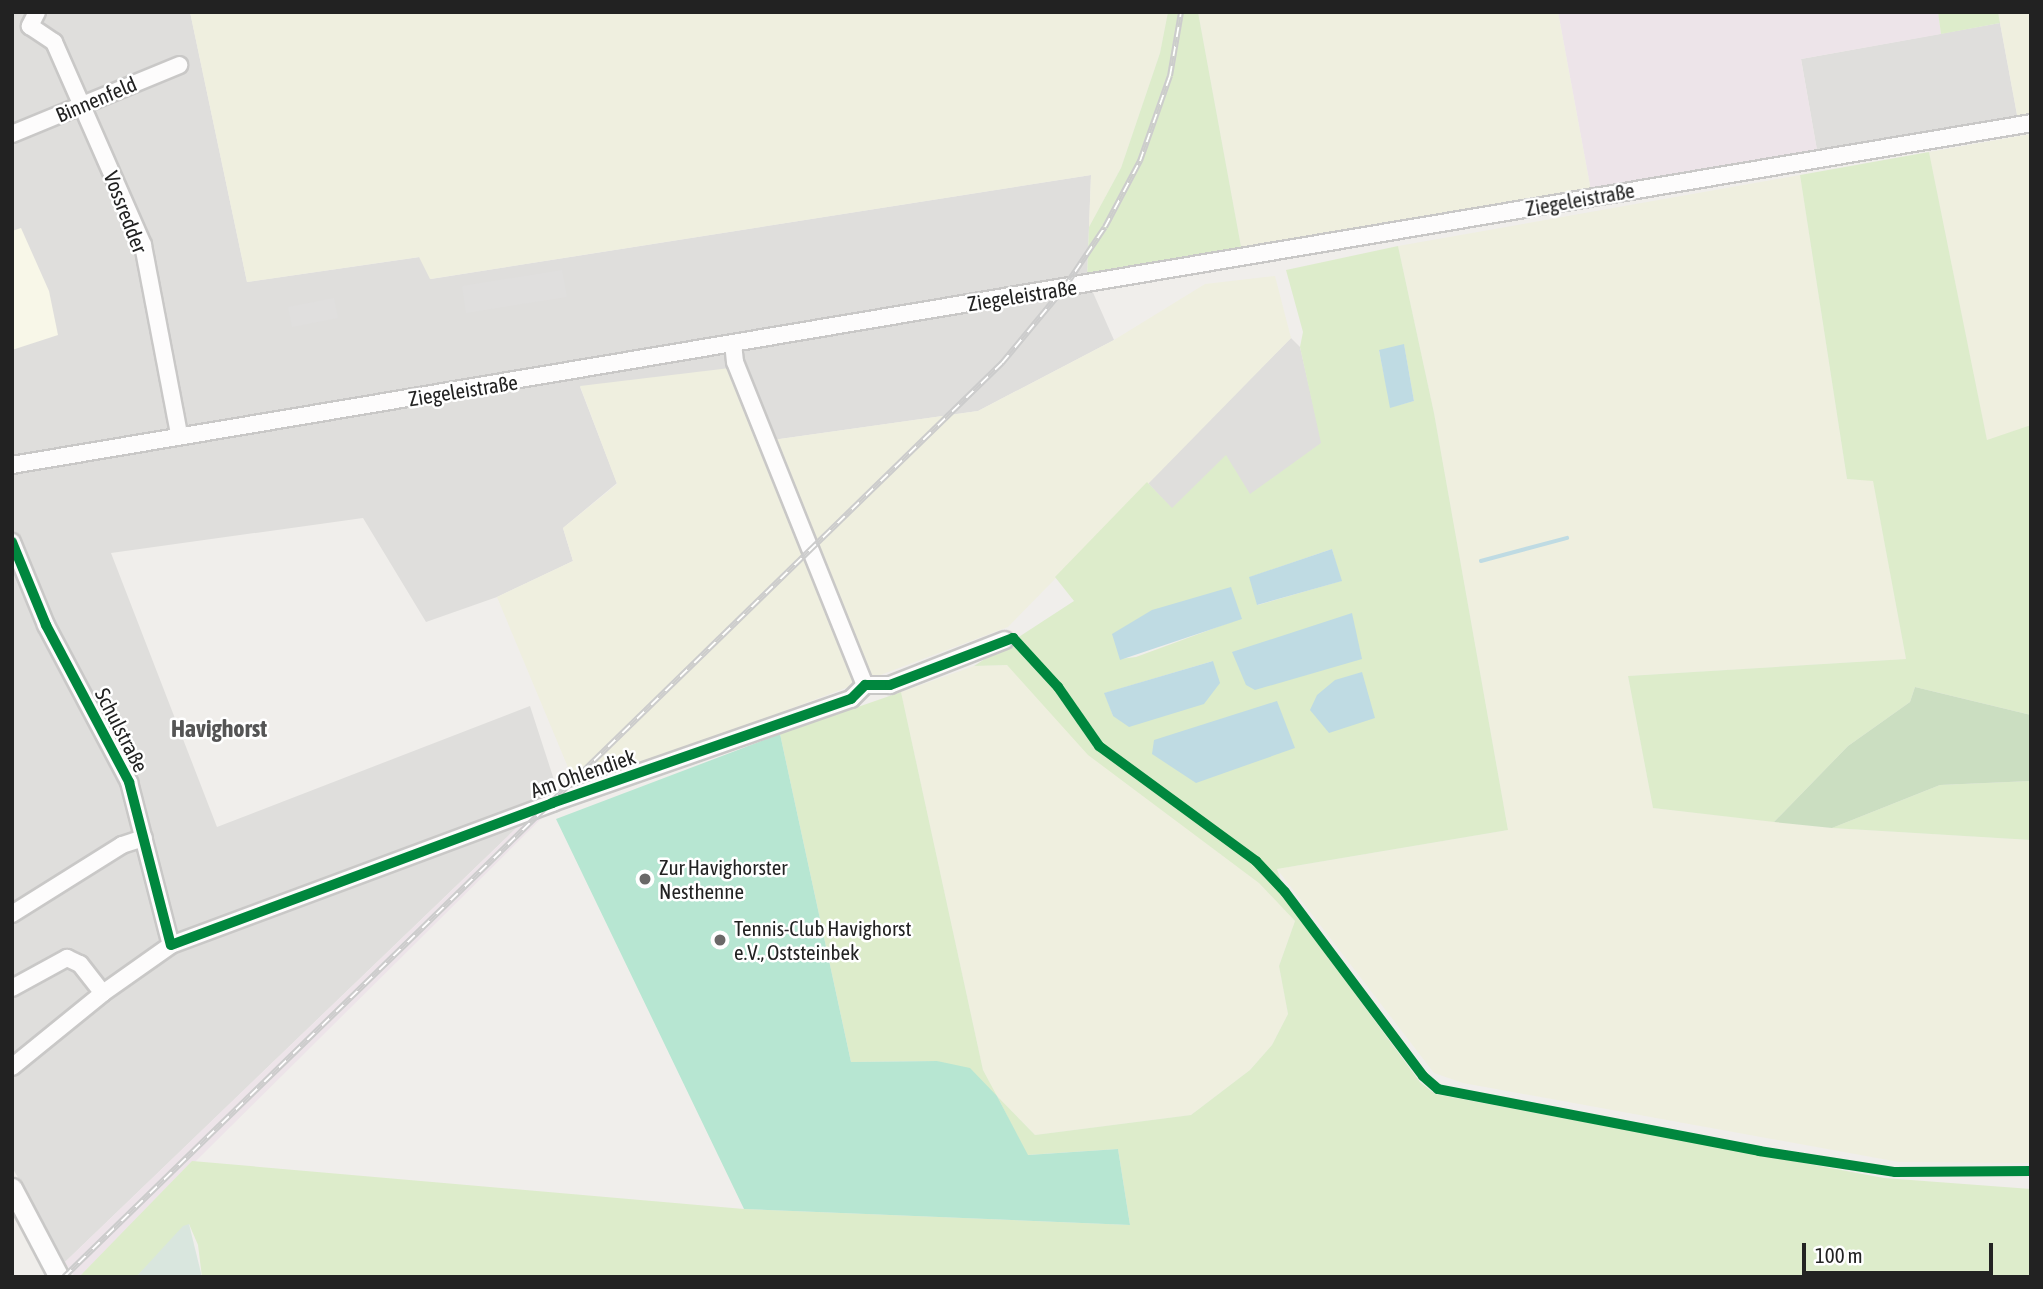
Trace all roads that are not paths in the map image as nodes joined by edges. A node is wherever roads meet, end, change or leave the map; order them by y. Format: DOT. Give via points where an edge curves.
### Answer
graph roads {
  1 [pos="37,12"];
  2 [pos="179,65"];
  3 [pos="82,105"];
  4 [pos="2031,123"];
  5 [pos="12,134"];
  6 [pos="733,343"];
  7 [pos="179,434"];
  8 [pos="12,465"];
  9 [pos="12,542"];
  10 [pos="1005,640"];
  11 [pos="864,685"];
  12 [pos="144,838"];
  13 [pos="12,914"];
  14 [pos="171,945"];
  15 [pos="12,988"];
  16 [pos="103,993"];
  17 [pos="12,1067"];
  18 [pos="12,1188"];
  19 [pos="59,1277"];
  1 -- 3 [label="street, Vossredder" via="30,26 54,42"];
  2 -- 3 [label="street, Binnenfeld"];
  3 -- 5 [label="street, Binnenfeld"];
  3 -- 7 [label="street, Vossredder" via="143,245"];
  4 -- 6 [label="street, Ziegeleistraße"];
  6 -- 7 [label="street, Ziegeleistraße"];
  6 -- 11 [label="street" via="736,362"];
  7 -- 8 [label="street, Ziegeleistraße"];
  9 -- 12 [label="street, Schulstraße" via="46,625 128,782"];
  10 -- 11 [label="street, Am Ohlendiek" via="890,685"];
  11 -- 14 [label="street, Am Ohlendiek" via="851,699 552,803"];
  12 -- 13 [label="street" via="122,845"];
  12 -- 14 [label="street, Schulstraße"];
  14 -- 16 [label="street, Am Ohlendiek"];
  15 -- 16 [label="street" via="67,958 79,964"];
  16 -- 17 [label="street, Am Ohlendiek"];
  18 -- 19 [label="street"];
}
